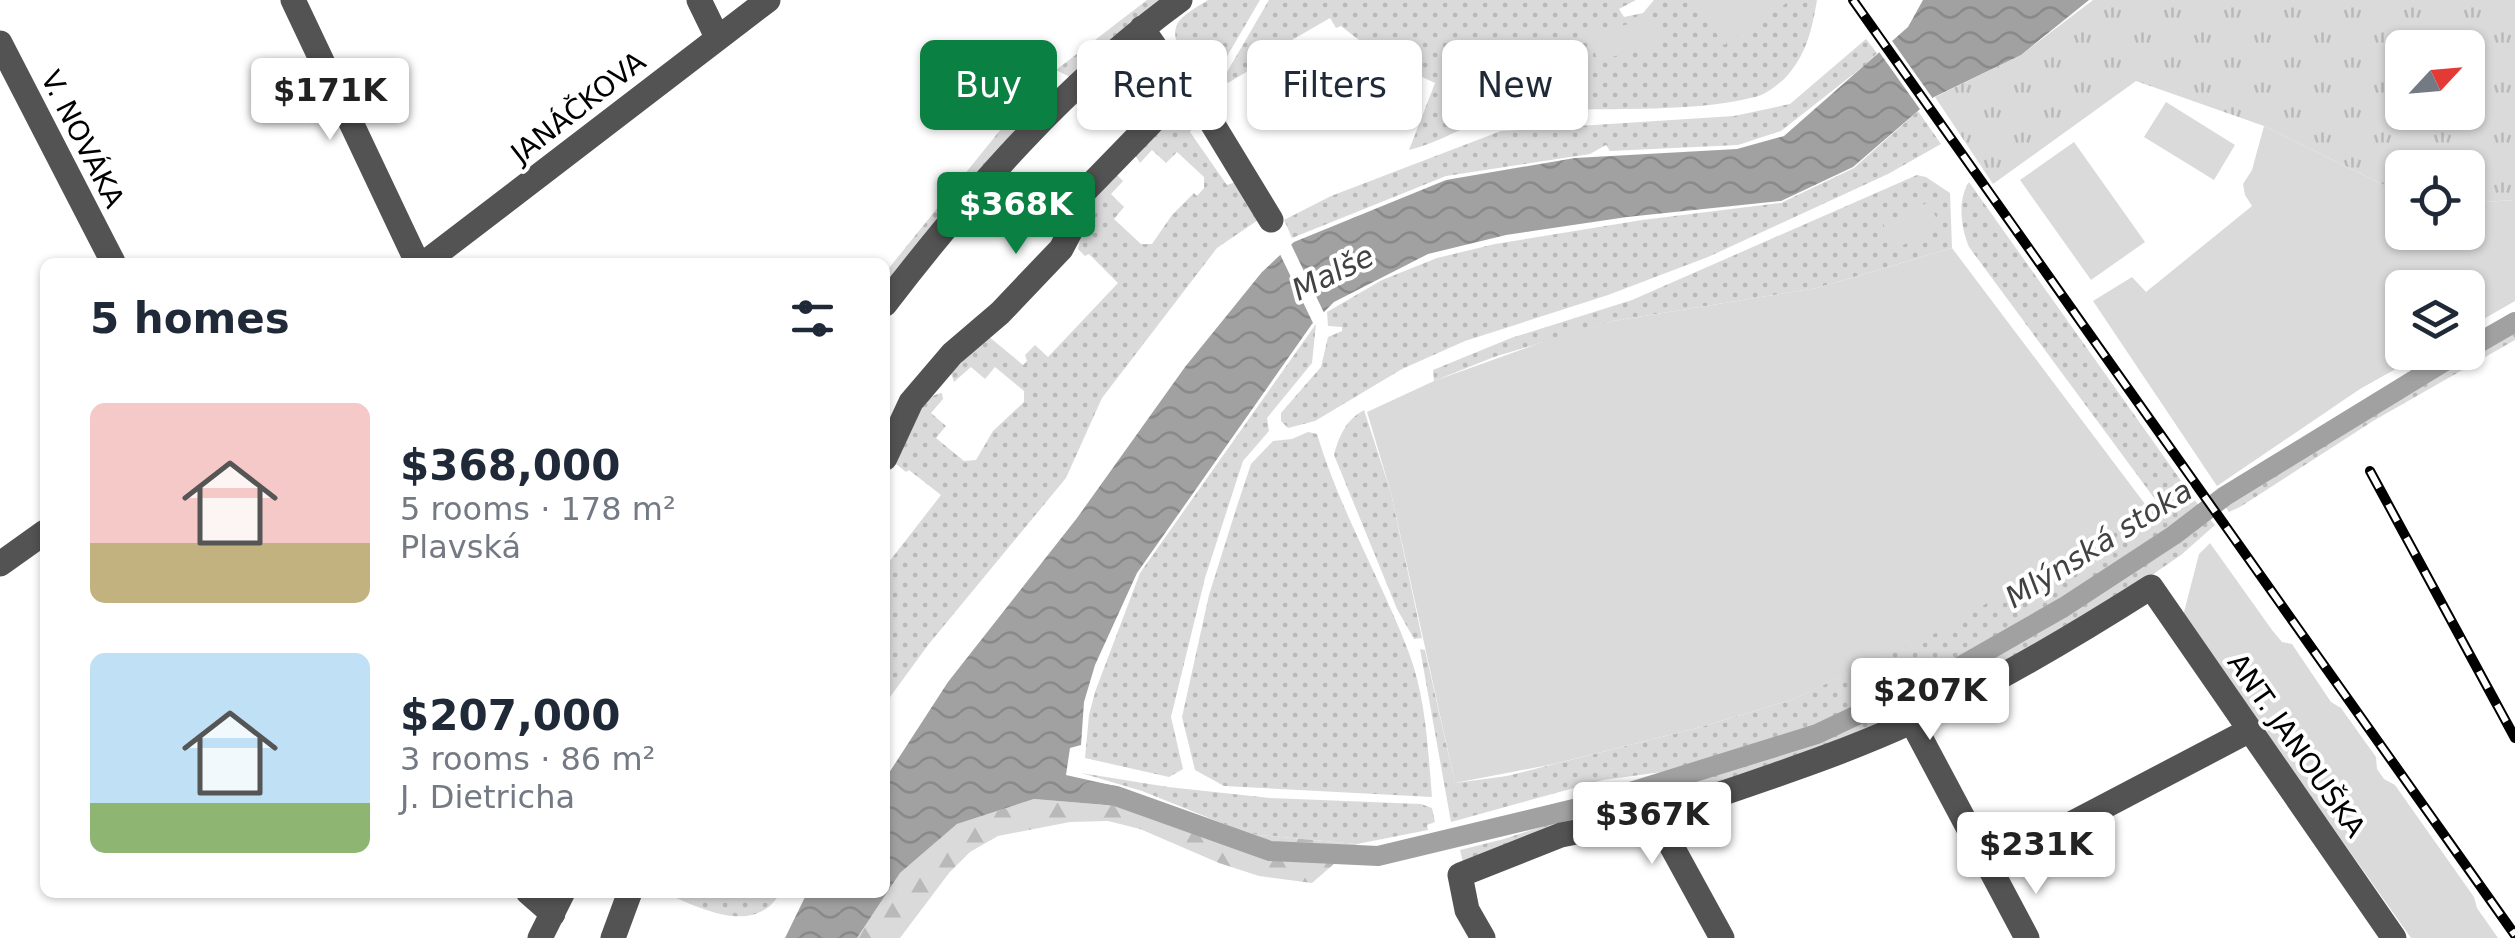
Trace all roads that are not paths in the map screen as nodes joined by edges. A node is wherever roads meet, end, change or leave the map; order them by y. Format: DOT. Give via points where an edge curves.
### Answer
graph roads {
  1 [pos="292,0"];
  2 [pos="699,0"];
  3 [pos="768,0"];
  4 [pos="1180,0"];
  5 [pos="1142,28"];
  6 [pos="717,37"];
  7 [pos="1151,40"];
  8 [pos="0,43"];
  9 [pos="1153,130"];
  10 [pos="1213,130"];
  11 [pos="1271,220"];
  12 [pos="111,258"];
  13 [pos="415,258"];
  14 [pos="431,258"];
  15 [pos="890,298"];
  16 [pos="890,447"];
  17 [pos="40,536"];
  18 [pos="0,564"];
  19 [pos="1912,722"];
  20 [pos="2250,730"];
  21 [pos="1660,826"];
  22 [pos="1989,867"];
  23 [pos="628,898"];
  24 [pos="558,903"];
  25 [pos="540,938"];
  26 [pos="613,938"];
  27 [pos="1483,938"];
  28 [pos="1722,938"];
  29 [pos="2027,938"];
  30 [pos="2394,938"];
  1 -- 13 [label="street"];
  2 -- 6 [label="street"];
  3 -- 6 [label="street, JANÁČKOVA"];
  4 -- 5 [label="street"];
  5 -- 7 [label="street"];
  5 -- 15 [label="street" via="963,203"];
  6 -- 14 [label="street, JANÁČKOVA"];
  8 -- 12 [label="street, V. NOVÁKA"];
  9 -- 16 [label="street" via="1076,200 1061,249 910,402"];
  10 -- 11 [label="street"];
  17 -- 18 [label="street"];
  19 -- 20 [label="street, ANT. JANOUŠKA" via="2150,587"];
  19 -- 21 [label="street" via="1674,810"];
  19 -- 22 [label="street"];
  20 -- 22 [label="street"];
  20 -- 30 [label="street, ANT. JANOUŠKA"];
  21 -- 27 [label="street" via="1626,822 1560,834 1460,875"];
  21 -- 28 [label="street"];
  22 -- 29 [label="street"];
  23 -- 26 [label="street"];
  24 -- 25 [label="street"];
}
